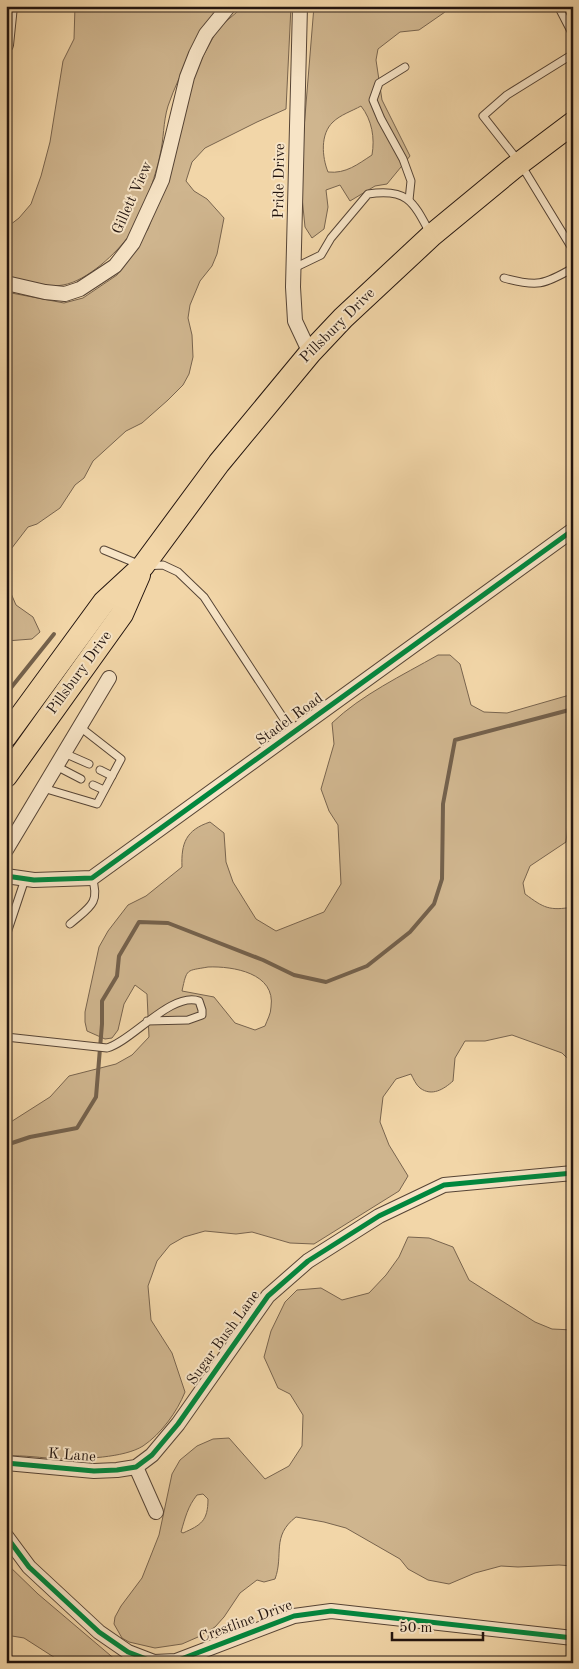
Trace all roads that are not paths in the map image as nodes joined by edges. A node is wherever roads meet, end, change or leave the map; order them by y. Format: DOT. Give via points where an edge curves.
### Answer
graph roads {
  1 [pos="10,6"];
  2 [pos="229,6"];
  3 [pos="300,6"];
  4 [pos="558,6"];
  5 [pos="573,35"];
  6 [pos="6,45"];
  7 [pos="573,54"];
  8 [pos="405,67"];
  9 [pos="573,124"];
  10 [pos="520,163"];
  11 [pos="409,200"];
  12 [pos="432,235"];
  13 [pos="573,250"];
  14 [pos="294,268"];
  15 [pos="573,268"];
  16 [pos="504,278"];
  17 [pos="6,282"];
  18 [pos="310,353"];
  19 [pos="573,530"];
  20 [pos="104,550"];
  21 [pos="143,566"];
  22 [pos="110,678"];
  23 [pos="80,727"];
  24 [pos="293,733"];
  25 [pos="6,736"];
  26 [pos="64,753"];
  27 [pos="89,764"];
  28 [pos="56,766"];
  29 [pos="100,770"];
  30 [pos="6,776"];
  31 [pos="112,776"];
  32 [pos="81,779"];
  33 [pos="93,785"];
  34 [pos="43,788"];
  35 [pos="104,790"];
  36 [pos="6,850"];
  37 [pos="6,876"];
  38 [pos="25,878"];
  39 [pos="92,878"];
  40 [pos="70,924"];
  41 [pos="6,936"];
  42 [pos="147,1021"];
  43 [pos="6,1038"];
  44 [pos="573,1173"];
  45 [pos="6,1463"];
  46 [pos="136,1467"];
  47 [pos="156,1512"];
  48 [pos="6,1536"];
  49 [pos="573,1638"];
  1 -- 6 [label="street"];
  2 -- 17 [label="street, Gillett View" via="206,34 196,54 187,77 162,180 133,243 115,266 80,289 65,294"];
  3 -- 14 [label="street, Pride Drive"];
  4 -- 5 [label="lane"];
  7 -- 10 [label="lane" via="507,95 483,116"];
  8 -- 11 [label="lane" via="379,82 374,100 411,181"];
  9 -- 10 [label="highway, Pillsbury Drive"];
  10 -- 12 [label="highway, Pillsbury Drive"];
  10 -- 13 [label="lane"];
  11 -- 12 [label="lane"];
  11 -- 14 [label="lane" via="394,192 368,194 321,255"];
  12 -- 18 [label="highway, Pillsbury Drive"];
  14 -- 18 [label="street, Pride Drive" via="295,320"];
  15 -- 16 [label="lane" via="551,281 528,284"];
  18 -- 21 [label="highway, Pillsbury Drive" via="219,463"];
  19 -- 24 [label="street, Stadel Road"];
  20 -- 21 [label="lane"];
  21 -- 24 [label="lane" via="163,566 178,572 204,597"];
  21 -- 25 [label="highway, Pillsbury Drive" via="104,602"];
  21 -- 30 [label="highway, Pillsbury Drive" via="122,614"];
  22 -- 23 [label="street"];
  23 -- 26 [label="street"];
  23 -- 31 [label="lane" via="121,759"];
  24 -- 39 [label="street, Stadel Road"];
  26 -- 27 [label="lane"];
  26 -- 28 [label="street"];
  28 -- 32 [label="lane"];
  28 -- 34 [label="street"];
  29 -- 31 [label="lane"];
  31 -- 35 [label="lane"];
  33 -- 35 [label="lane"];
  34 -- 35 [label="lane" via="97,804"];
  34 -- 36 [label="street"];
  37 -- 38 [label="street"];
  38 -- 39 [label="street"];
  38 -- 41 [label="lane"];
  39 -- 40 [label="lane" via="96,891 92,905"];
  42 -- 42 [label="lane" via="166,1009 194,999 199,1000 202,1010 202,1016 188,1020"];
  42 -- 43 [label="lane" via="115,1046 107,1048"];
  44 -- 46 [label="street, Sugar Bush Lane" via="444,1186 379,1216 308,1260 268,1296 178,1424 152,1455"];
  45 -- 46 [label="street, K Lane" via="94,1470"];
  46 -- 47 [label="street"];
  48 -- 49 [label="street, Crestline Drive" via="29,1567 99,1632 128,1652 154,1662 176,1661 294,1616 331,1611"];
}
